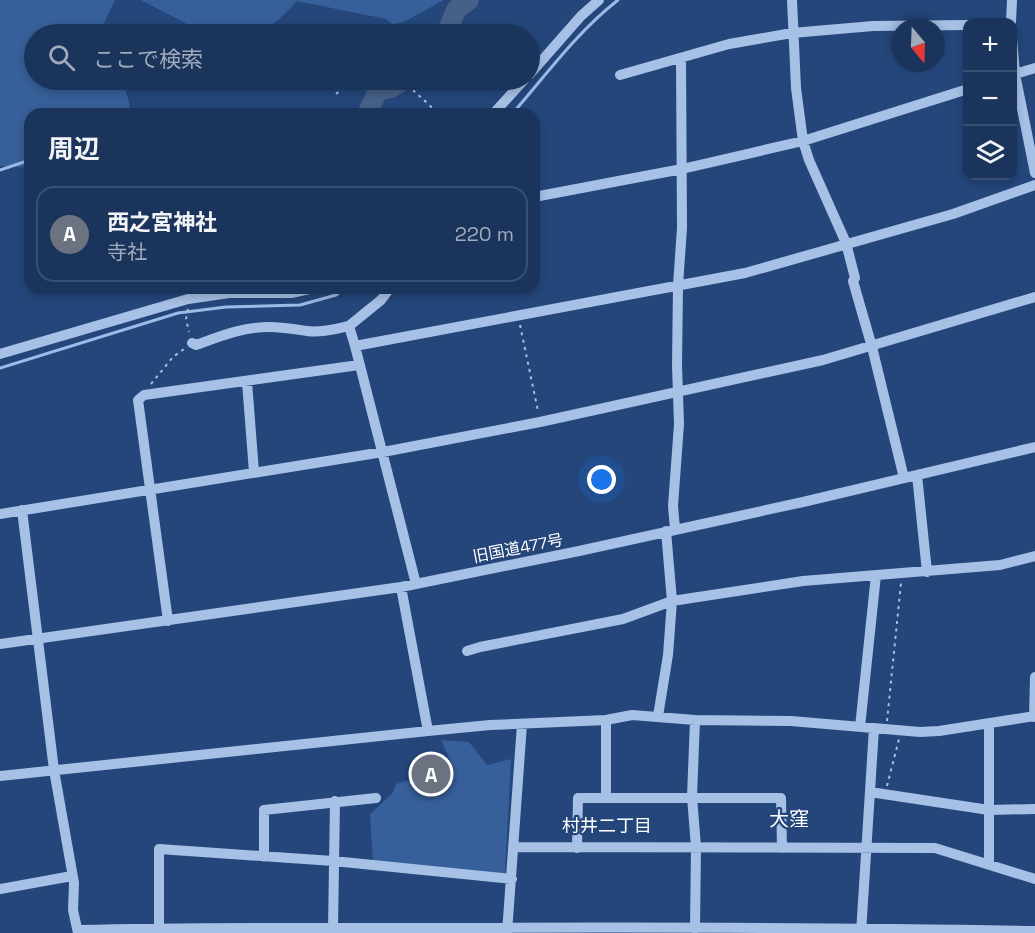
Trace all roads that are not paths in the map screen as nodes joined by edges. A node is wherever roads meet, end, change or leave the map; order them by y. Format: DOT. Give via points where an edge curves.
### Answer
graph roads {
  1 [pos="599,0"];
  2 [pos="792,0"];
  3 [pos="1012,0"];
  4 [pos="1011,18"];
  5 [pos="963,26"];
  6 [pos="792,33"];
  7 [pos="681,58"];
  8 [pos="540,63"];
  9 [pos="1035,68"];
  10 [pos="1017,73"];
  11 [pos="620,75"];
  12 [pos="1017,88"];
  13 [pos="515,90"];
  14 [pos="963,91"];
  15 [pos="498,108"];
  16 [pos="803,141"];
  17 [pos="682,169"];
  18 [pos="1035,173"];
  19 [pos="1035,185"];
  20 [pos="540,196"];
  21 [pos="846,243"];
  22 [pos="678,285"];
  23 [pos="222,294"];
  24 [pos="386,294"];
  25 [pos="1035,297"];
  26 [pos="349,326"];
  27 [pos="192,343"];
  28 [pos="355,346"];
  29 [pos="872,346"];
  30 [pos="0,354"];
  31 [pos="359,365"];
  32 [pos="247,382"];
  33 [pos="679,392"];
  34 [pos="1035,447"];
  35 [pos="382,452"];
  36 [pos="254,472"];
  37 [pos="917,475"];
  38 [pos="904,478"];
  39 [pos="149,489"];
  40 [pos="22,510"];
  41 [pos="0,514"];
  42 [pos="670,530"];
  43 [pos="1035,556"];
  44 [pos="927,572"];
  45 [pos="876,575"];
  46 [pos="416,584"];
  47 [pos="401,587"];
  48 [pos="672,601"];
  49 [pos="168,621"];
  50 [pos="37,639"];
  51 [pos="0,644"];
  52 [pos="467,651"];
  53 [pos="1035,677"];
  54 [pos="658,716"];
  55 [pos="1034,717"];
  56 [pos="606,720"];
  57 [pos="695,720"];
  58 [pos="522,724"];
  59 [pos="989,725"];
  60 [pos="860,728"];
  61 [pos="874,728"];
  62 [pos="428,731"];
  63 [pos="54,770"];
  64 [pos="0,776"];
  65 [pos="870,792"];
  66 [pos="606,797"];
  67 [pos="692,797"];
  68 [pos="376,798"];
  69 [pos="334,801"];
  70 [pos="1035,808"];
  71 [pos="989,810"];
  72 [pos="515,847"];
  73 [pos="577,848"];
  74 [pos="696,848"];
  75 [pos="782,848"];
  76 [pos="867,848"];
  77 [pos="264,857"];
  78 [pos="333,861"];
  79 [pos="989,864"];
  80 [pos="72,876"];
  81 [pos="512,879"];
  82 [pos="1035,879"];
  83 [pos="0,889"];
  84 [pos="159,928"];
  85 [pos="333,928"];
  86 [pos="695,928"];
  87 [pos="508,930"];
  88 [pos="861,931"];
  89 [pos="1035,931"];
  90 [pos="78,932"];
  1 -- 8 [label="street"];
  2 -- 6 [label="street"];
  3 -- 4 [label="street"];
  5 -- 6 [label="street" via="873,26"];
  6 -- 7 [label="street" via="729,44"];
  6 -- 16 [label="street"];
  7 -- 11 [label="street"];
  7 -- 17 [label="street"];
  9 -- 10 [label="street"];
  12 -- 18 [label="street"];
  13 -- 15 [label="street"];
  14 -- 16 [label="street"];
  16 -- 17 [label="street"];
  16 -- 21 [label="street"];
  17 -- 20 [label="street"];
  17 -- 22 [label="street"];
  19 -- 21 [label="street" via="953,214"];
  21 -- 22 [label="street" via="745,273"];
  21 -- 29 [label="street"];
  22 -- 28 [label="street"];
  22 -- 33 [label="street"];
  23 -- 30 [label="street" via="188,299"];
  24 -- 26 [label="street"];
  25 -- 29 [label="street"];
  26 -- 27 [label="street" via="319,331 253,328"];
  26 -- 28 [label="street"];
  28 -- 31 [label="street"];
  29 -- 33 [label="street"];
  29 -- 38 [label="street"];
  31 -- 32 [label="street"];
  31 -- 35 [label="street"];
  32 -- 36 [label="street"];
  32 -- 39 [label="street" via="144,395 138,400"];
  33 -- 35 [label="street"];
  33 -- 42 [label="street"];
  34 -- 37 [label="street, 旧国道477号"];
  35 -- 36 [label="street"];
  35 -- 46 [label="street"];
  36 -- 39 [label="street"];
  37 -- 38 [label="street, 旧国道477号"];
  37 -- 44 [label="street"];
  38 -- 42 [label="street, 旧国道477号"];
  39 -- 40 [label="street"];
  39 -- 49 [label="street"];
  40 -- 41 [label="street"];
  40 -- 50 [label="street"];
  42 -- 46 [label="street, 旧国道477号"];
  42 -- 48 [label="street"];
  43 -- 44 [label="street" via="1000,566"];
  44 -- 45 [label="street"];
  45 -- 48 [label="street" via="803,580"];
  45 -- 60 [label="street"];
  46 -- 47 [label="street, 旧国道477号"];
  47 -- 49 [label="street, 旧国道477号"];
  47 -- 62 [label="street"];
  48 -- 52 [label="street" via="623,619"];
  48 -- 54 [label="street"];
  49 -- 50 [label="street, 旧国道477号"];
  50 -- 51 [label="street, 旧国道477号"];
  50 -- 63 [label="street"];
  53 -- 55 [label="street"];
  54 -- 56 [label="street"];
  54 -- 57 [label="street"];
  55 -- 59 [label="street"];
  56 -- 58 [label="street"];
  56 -- 66 [label="street"];
  57 -- 60 [label="street" via="791,721"];
  57 -- 67 [label="street"];
  58 -- 62 [label="street"];
  58 -- 72 [label="street"];
  59 -- 61 [label="street" via="939,731"];
  59 -- 71 [label="street"];
  60 -- 61 [label="street"];
  61 -- 65 [label="street"];
  62 -- 63 [label="street"];
  63 -- 64 [label="street"];
  63 -- 80 [label="street"];
  65 -- 71 [label="street"];
  65 -- 76 [label="street"];
  66 -- 67 [label="street"];
  66 -- 73 [label="street" via="578,798"];
  67 -- 74 [label="street"];
  67 -- 75 [label="street" via="782,798"];
  68 -- 69 [label="street"];
  69 -- 77 [label="street" via="264,810"];
  69 -- 78 [label="street"];
  70 -- 71 [label="street"];
  71 -- 79 [label="street"];
  72 -- 73 [label="street"];
  72 -- 81 [label="street"];
  73 -- 74 [label="street"];
  74 -- 75 [label="street"];
  74 -- 86 [label="street"];
  75 -- 76 [label="street"];
  76 -- 79 [label="street" via="935,848"];
  76 -- 88 [label="street"];
  77 -- 78 [label="street"];
  77 -- 84 [label="street" via="159,849"];
  78 -- 81 [label="street"];
  78 -- 85 [label="street"];
  79 -- 82 [label="street"];
  80 -- 83 [label="street"];
  80 -- 90 [label="street"];
  81 -- 87 [label="street"];
  84 -- 85 [label="street"];
  84 -- 90 [label="street"];
  85 -- 87 [label="street"];
  86 -- 87 [label="street"];
  86 -- 88 [label="street"];
  88 -- 89 [label="street"];
}
